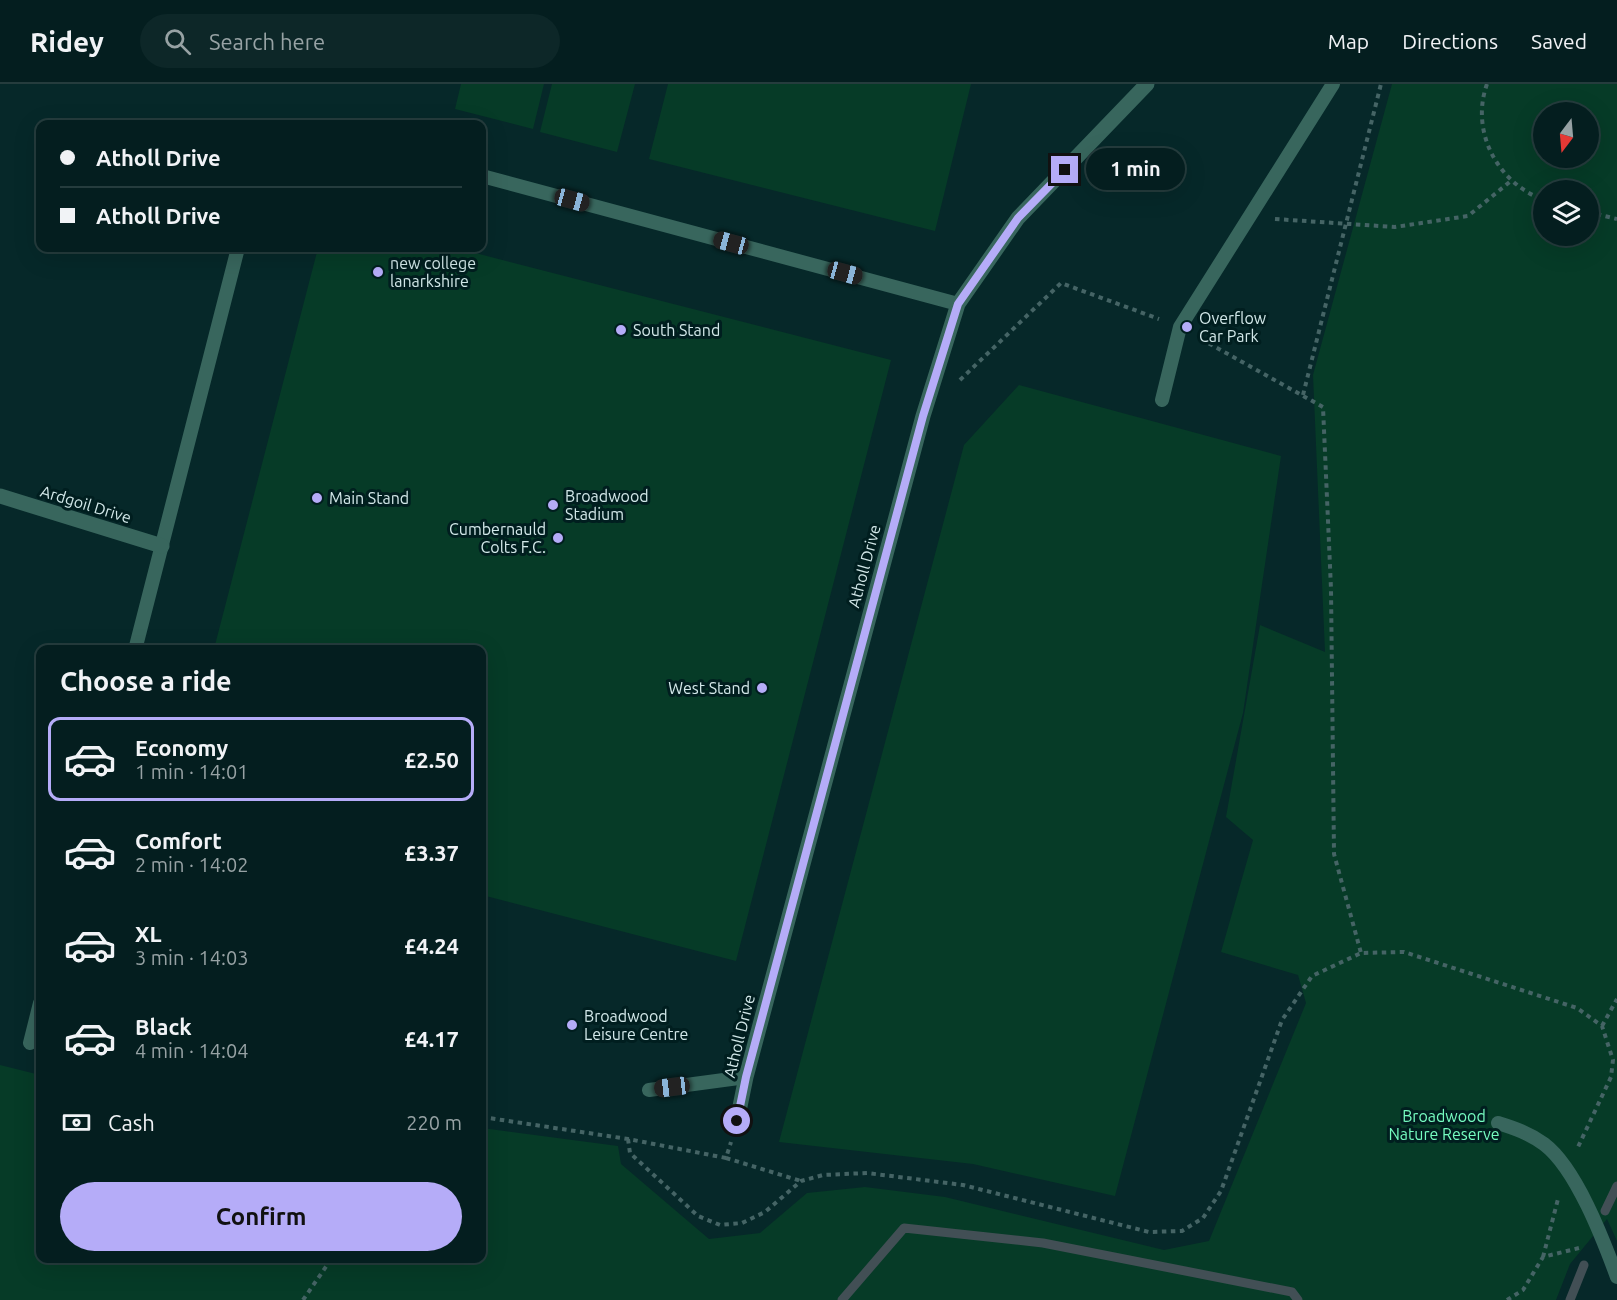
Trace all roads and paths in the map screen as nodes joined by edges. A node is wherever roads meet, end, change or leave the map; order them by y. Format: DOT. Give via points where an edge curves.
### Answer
graph roads {
  1 [pos="1147,84"];
  2 [pos="1333,84"];
  3 [pos="1381,84"];
  4 [pos="1487,84"];
  5 [pos="486,177"];
  6 [pos="1512,180"];
  7 [pos="1533,193"];
  8 [pos="1599,215"];
  9 [pos="1250,217"];
  10 [pos="1617,219"];
  11 [pos="1346,223"];
  12 [pos="237,252"];
  13 [pos="958,304"];
  14 [pos="1180,327"];
  15 [pos="957,383"];
  16 [pos="1302,395"];
  17 [pos="1162,400"];
  18 [pos="0,496"];
  19 [pos="162,546"];
  20 [pos="136,645"];
  21 [pos="1361,952"];
  22 [pos="1617,999"];
  23 [pos="36,1019"];
  24 [pos="1602,1026"];
  25 [pos="30,1043"];
  26 [pos="746,1077"];
  27 [pos="649,1090"];
  28 [pos="486,1118"];
  29 [pos="737,1121"];
  30 [pos="1498,1123"];
  31 [pos="627,1139"];
  32 [pos="726,1158"];
  33 [pos="1566,1168"];
  34 [pos="801,1180"];
  35 [pos="1604,1243"];
  36 [pos="1543,1257"];
  37 [pos="329,1263"];
  38 [pos="1617,1277"];
  39 [pos="303,1300"];
  40 [pos="1507,1300"];
  1 -- 13 [label="street, Atholl Drive" via="1018,218"];
  2 -- 9 [label="lane"];
  3 -- 11 [label="path"];
  4 -- 6 [label="path" via="1482,97 1482,133 1493,157"];
  5 -- 13 [label="lane"];
  6 -- 7 [label="path"];
  6 -- 11 [label="path" via="1468,216 1395,227"];
  8 -- 10 [label="path"];
  9 -- 11 [label="path"];
  9 -- 14 [label="lane"];
  11 -- 16 [label="path"];
  12 -- 19 [label="lane"];
  13 -- 26 [label="street, Atholl Drive" via="923,416"];
  14 -- 15 [label="path" via="1061,283"];
  14 -- 16 [label="path"];
  14 -- 17 [label="lane"];
  16 -- 21 [label="path" via="1323,407 1331,589 1334,854"];
  18 -- 19 [label="street, Ardgoil Drive"];
  19 -- 20 [label="lane"];
  21 -- 24 [label="path" via="1404,952 1576,1008"];
  21 -- 34 [label="path" via="1311,976 1282,1020 1221,1191 1203,1218 1182,1231 1149,1232 963,1185 867,1173"];
  22 -- 24 [label="path"];
  23 -- 25 [label="lane"];
  24 -- 33 [label="path" via="1613,1060 1611,1077"];
  26 -- 27 [label="lane"];
  26 -- 29 [label="street, Atholl Drive"];
  28 -- 31 [label="path"];
  29 -- 32 [label="path"];
  30 -- 33 [label="lane" via="1522,1130 1545,1145"];
  31 -- 32 [label="path"];
  31 -- 34 [label="path" via="630,1153 698,1216 720,1225 742,1223 765,1212"];
  32 -- 34 [label="path"];
  33 -- 35 [label="lane"];
  33 -- 36 [label="path"];
  35 -- 36 [label="path"];
  35 -- 38 [label="lane"];
  36 -- 40 [label="path" via="1523,1290"];
  37 -- 39 [label="path"];
}
